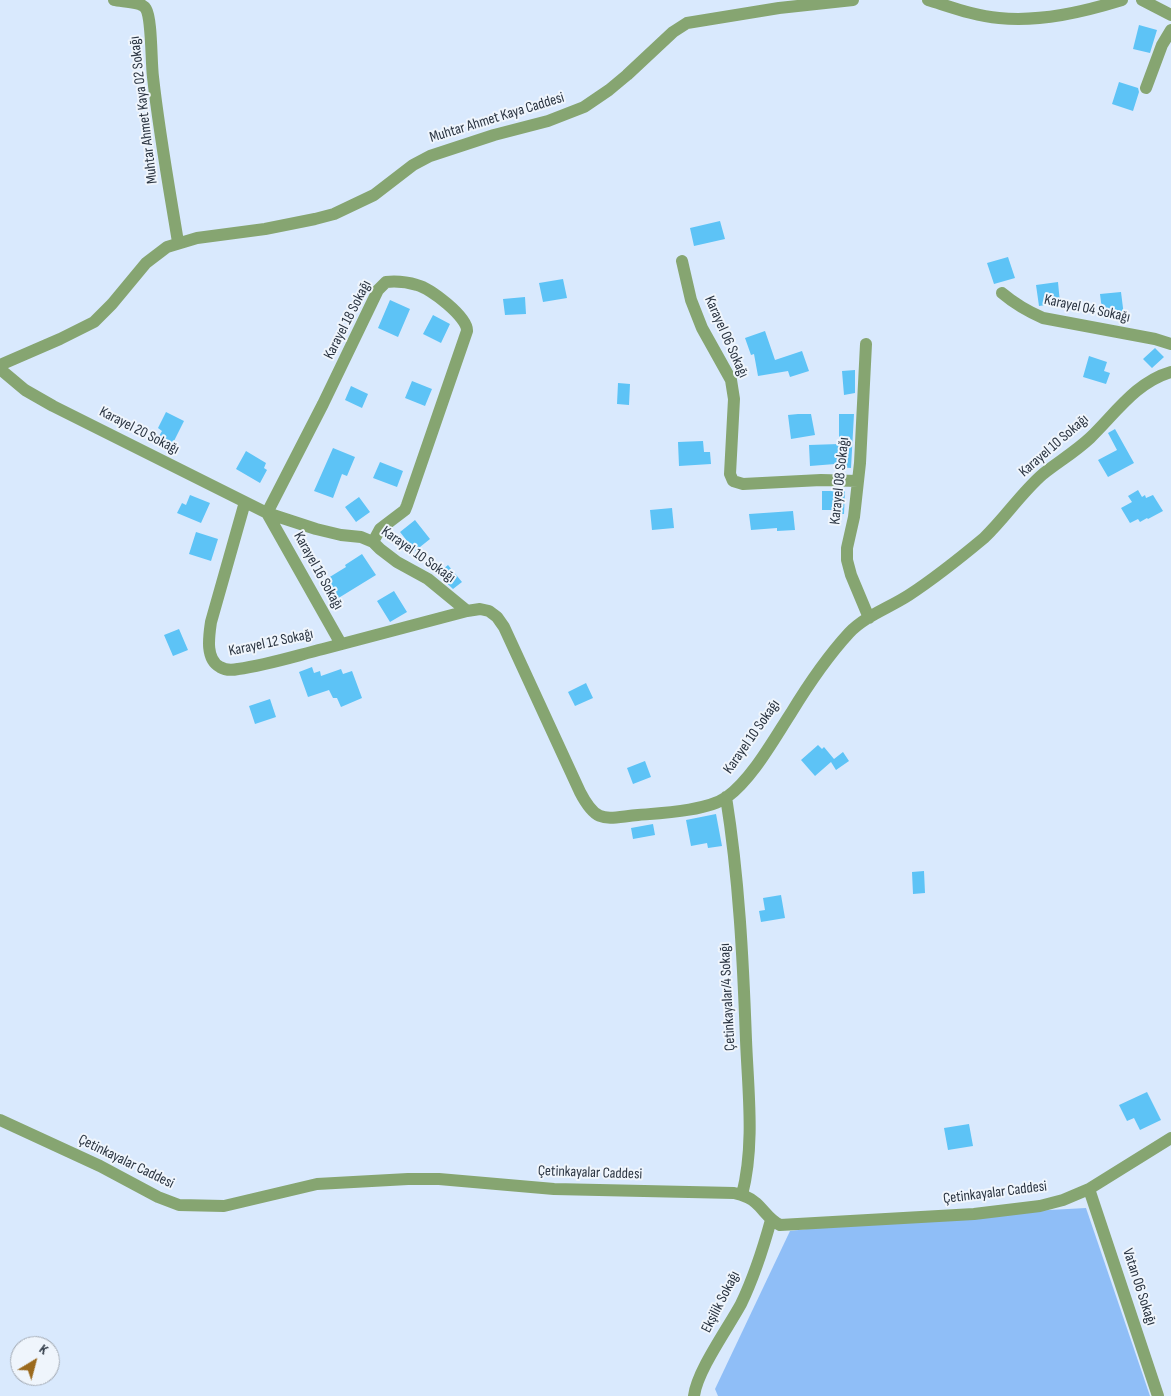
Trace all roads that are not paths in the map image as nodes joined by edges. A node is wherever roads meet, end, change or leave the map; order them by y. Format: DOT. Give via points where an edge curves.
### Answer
graph roads {
  1 [pos="114,0"];
  2 [pos="853,0"];
  3 [pos="928,0"];
  4 [pos="1122,0"];
  5 [pos="1142,0"];
  6 [pos="1102,3"];
  7 [pos="1171,15"];
  8 [pos="1171,30"];
  9 [pos="1146,88"];
  10 [pos="178,242"];
  11 [pos="682,261"];
  12 [pos="1002,292"];
  13 [pos="866,344"];
  14 [pos="1171,344"];
  15 [pos="0,365"];
  16 [pos="0,369"];
  17 [pos="1171,372"];
  18 [pos="858,481"];
  19 [pos="245,502"];
  20 [pos="267,514"];
  21 [pos="373,542"];
  22 [pos="467,611"];
  23 [pos="869,618"];
  24 [pos="341,644"];
  25 [pos="726,797"];
  26 [pos="0,1120"];
  27 [pos="1171,1138"];
  28 [pos="1089,1189"];
  29 [pos="742,1195"];
  30 [pos="771,1220"];
  31 [pos="694,1396"];
  32 [pos="1158,1396"];
  1 -- 10 [label="street, Muhtar Ahmet Kaya 02 Sokağı" via="142,5 148,14 153,78"];
  2 -- 10 [label="street, Muhtar Ahmet Kaya Caddesi" via="687,23 584,107 430,156 374,195 334,214 265,229"];
  3 -- 6 [label="street" via="1000,18 1086,11"];
  4 -- 6 [label="street"];
  5 -- 7 [label="street"];
  8 -- 9 [label="street"];
  10 -- 15 [label="street, Muhtar Ahmet Kaya Caddesi" via="157,253 94,322"];
  11 -- 18 [label="street, Karayel 06 Sokağı" via="691,300 702,328 731,380 734,399 730,474 733,481 743,484"];
  12 -- 14 [label="street, Karayel 04 Sokağı" via="1012,302 1043,318"];
  13 -- 18 [label="street, Karayel 08 Sokağı"];
  16 -- 19 [label="street, Karayel 20 Sokağı" via="25,390 54,406"];
  17 -- 23 [label="street, Karayel 10 Sokağı" via="1133,392 1088,440 1042,475 999,523 957,560 908,596"];
  18 -- 23 [label="street, Karayel 08 Sokağı" via="847,560"];
  19 -- 20 [label="street, Karayel 20 Sokağı"];
  19 -- 24 [label="street, Karayel 12 Sokağı" via="211,622 209,646 214,662 225,670 237,670"];
  20 -- 21 [label="street, Karayel 10 Sokağı"];
  20 -- 21 [label="street, Karayel 18 Sokağı" via="378,290 386,282 418,285 462,318 467,331 408,505 380,529"];
  20 -- 24 [label="street, Karayel 16 Sokağı"];
  21 -- 22 [label="street, Karayel 10 Sokağı" via="397,562 428,579"];
  22 -- 24 [label="street, Karayel 12 Sokağı"];
  22 -- 25 [label="street, Karayel 10 Sokağı" via="490,611 504,627 580,792 593,812 610,817 663,813 707,806"];
  23 -- 25 [label="street, Karayel 10 Sokağı" via="849,633 829,657 756,766"];
  25 -- 29 [label="street, Çetinkayalar/4 Sokağı" via="734,842 740,914 749,1105 748,1160"];
  26 -- 29 [label="street, Çetinkayalar Caddesi" via="179,1205 224,1206 317,1184 408,1179 554,1189"];
  27 -- 28 [label="street, Çetinkayalar Caddesi"];
  28 -- 30 [label="street, Çetinkayalar Caddesi" via="1063,1200 1002,1212 780,1225"];
  28 -- 32 [label="street, Vatan 06 Sokağı"];
  29 -- 30 [label="street, Çetinkayalar Caddesi" via="757,1203"];
  30 -- 31 [label="street, Ekşilik Sokağı" via="759,1263 702,1372"];
}
